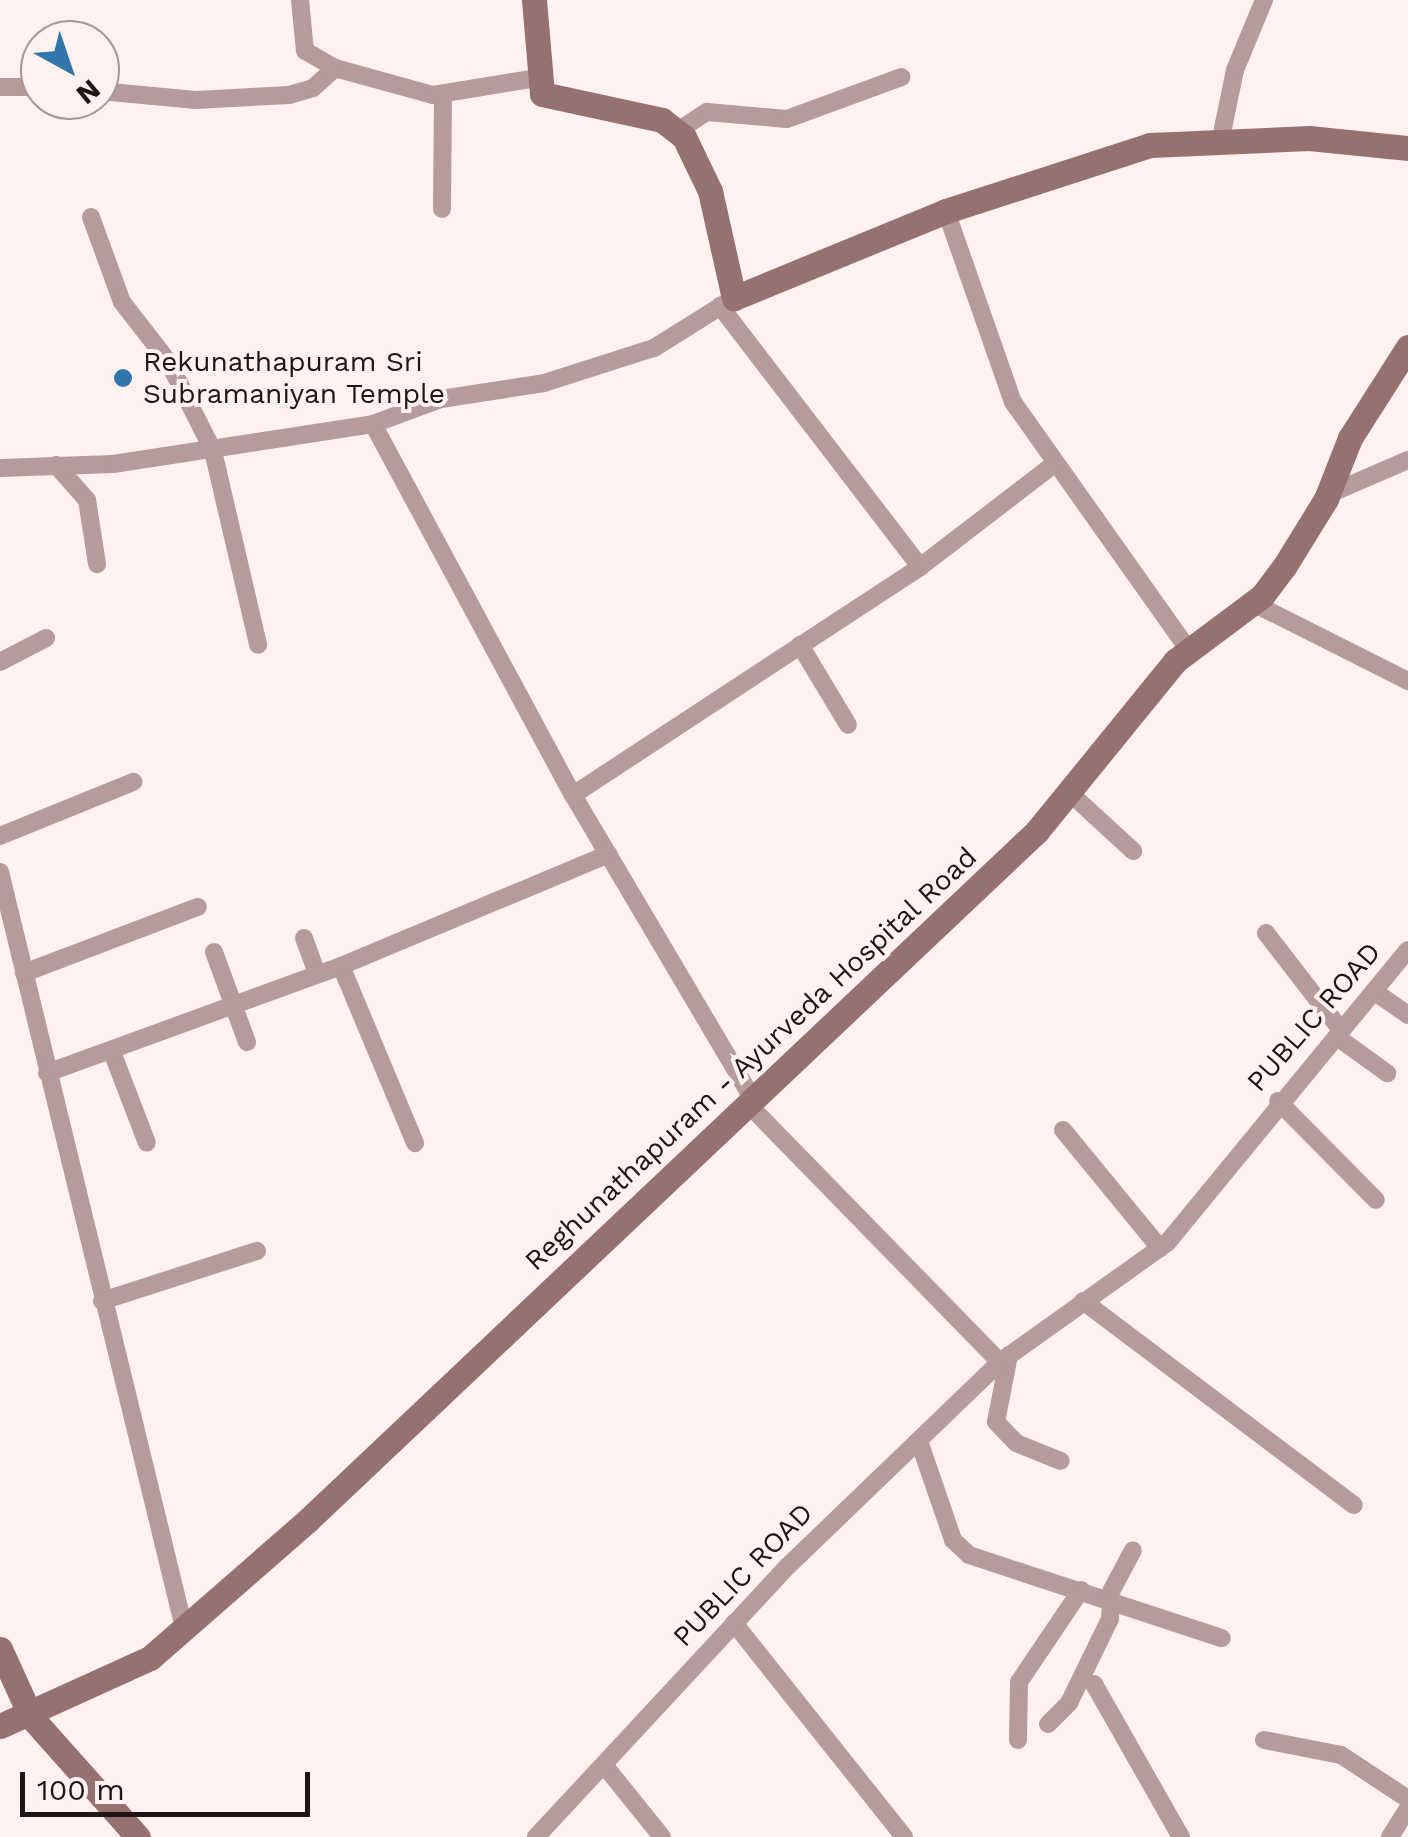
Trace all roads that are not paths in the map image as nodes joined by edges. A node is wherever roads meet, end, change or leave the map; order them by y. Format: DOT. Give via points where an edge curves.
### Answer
graph roads {
  1 [pos="300,0"];
  2 [pos="534,0"];
  3 [pos="1264,0"];
  4 [pos="335,68"];
  5 [pos="902,77"];
  6 [pos="536,78"];
  7 [pos="120,93"];
  8 [pos="443,94"];
  9 [pos="678,130"];
  10 [pos="1221,138"];
  11 [pos="1408,148"];
  12 [pos="442,209"];
  13 [pos="946,210"];
  14 [pos="91,217"];
  15 [pos="727,302"];
  16 [pos="1408,347"];
  17 [pos="373,424"];
  18 [pos="213,451"];
  19 [pos="1408,460"];
  20 [pos="1054,464"];
  21 [pos="56,466"];
  22 [pos="0,468"];
  23 [pos="1327,495"];
  24 [pos="97,564"];
  25 [pos="920,566"];
  26 [pos="1253,603"];
  27 [pos="46,638"];
  28 [pos="258,645"];
  29 [pos="800,645"];
  30 [pos="1189,651"];
  31 [pos="0,662"];
  32 [pos="1408,682"];
  33 [pos="848,725"];
  34 [pos="134,782"];
  35 [pos="1070,792"];
  36 [pos="573,795"];
  37 [pos="0,836"];
  38 [pos="1132,851"];
  39 [pos="609,854"];
  40 [pos="0,872"];
  41 [pos="198,907"];
  42 [pos="1266,933"];
  43 [pos="304,938"];
  44 [pos="1408,950"];
  45 [pos="214,952"];
  46 [pos="340,966"];
  47 [pos="24,973"];
  48 [pos="318,973"];
  49 [pos="1375,992"];
  50 [pos="231,1005"];
  51 [pos="1408,1016"];
  52 [pos="1336,1037"];
  53 [pos="247,1042"];
  54 [pos="112,1052"];
  55 [pos="47,1073"];
  56 [pos="1378,1074"];
  57 [pos="1278,1101"];
  58 [pos="750,1102"];
  59 [pos="1063,1130"];
  60 [pos="146,1143"];
  61 [pos="415,1143"];
  62 [pos="1376,1200"];
  63 [pos="1160,1248"];
  64 [pos="256,1251"];
  65 [pos="102,1301"];
  66 [pos="1083,1301"];
  67 [pos="1005,1358"];
  68 [pos="919,1441"];
  69 [pos="1061,1461"];
  70 [pos="1354,1505"];
  71 [pos="1133,1550"];
  72 [pos="1081,1590"];
  73 [pos="1109,1600"];
  74 [pos="734,1624"];
  75 [pos="184,1628"];
  76 [pos="1222,1638"];
  77 [pos="0,1649"];
  78 [pos="1094,1684"];
  79 [pos="30,1716"];
  80 [pos="1048,1724"];
  81 [pos="0,1726"];
  82 [pos="1018,1740"];
  83 [pos="1264,1740"];
  84 [pos="604,1765"];
  85 [pos="1408,1799"];
  86 [pos="1408,1808"];
  87 [pos="138,1837"];
  88 [pos="536,1837"];
  89 [pos="662,1837"];
  90 [pos="904,1837"];
  91 [pos="1181,1837"];
  92 [pos="1390,1837"];
  1 -- 4 [label="street" via="305,50"];
  2 -- 6 [label="main road"];
  3 -- 10 [label="street" via="1244,42"];
  4 -- 7 [label="street" via="313,88 290,95 196,100"];
  4 -- 8 [label="street"];
  5 -- 9 [label="street" via="787,119 707,112"];
  6 -- 8 [label="street"];
  6 -- 9 [label="main road" via="548,99 662,120"];
  8 -- 12 [label="street"];
  9 -- 15 [label="main road" via="710,190"];
  10 -- 11 [label="main road"];
  10 -- 13 [label="main road" via="1150,145"];
  13 -- 15 [label="main road"];
  13 -- 20 [label="street" via="1000,375"];
  14 -- 18 [label="street" via="122,302 168,362"];
  15 -- 17 [label="street" via="654,348 544,383 441,399"];
  15 -- 25 [label="street"];
  16 -- 23 [label="main road, Reghunathapuram - Ayurveda Hospital Road" via="1350,438"];
  17 -- 18 [label="street"];
  17 -- 36 [label="street"];
  18 -- 21 [label="street"];
  18 -- 28 [label="street"];
  19 -- 23 [label="street"];
  20 -- 25 [label="street"];
  20 -- 30 [label="street"];
  21 -- 22 [label="street"];
  21 -- 24 [label="street" via="87,500"];
  23 -- 26 [label="main road, Reghunathapuram - Ayurveda Hospital Road" via="1284,567"];
  25 -- 29 [label="street"];
  26 -- 30 [label="main road, Reghunathapuram - Ayurveda Hospital Road"];
  26 -- 32 [label="street"];
  27 -- 31 [label="street"];
  29 -- 33 [label="street"];
  29 -- 36 [label="street"];
  30 -- 35 [label="main road, Reghunathapuram - Ayurveda Hospital Road"];
  34 -- 37 [label="street"];
  35 -- 38 [label="street"];
  35 -- 58 [label="main road, Reghunathapuram - Ayurveda Hospital Road" via="849,1015"];
  36 -- 39 [label="street"];
  39 -- 46 [label="street"];
  39 -- 58 [label="street"];
  40 -- 47 [label="street"];
  41 -- 47 [label="street"];
  42 -- 52 [label="street"];
  43 -- 48 [label="street"];
  44 -- 49 [label="street, PUBLIC ROAD"];
  45 -- 50 [label="street"];
  46 -- 48 [label="street"];
  46 -- 61 [label="street"];
  47 -- 55 [label="street"];
  48 -- 50 [label="street"];
  49 -- 51 [label="street"];
  49 -- 52 [label="street, PUBLIC ROAD"];
  50 -- 53 [label="street"];
  50 -- 54 [label="street"];
  52 -- 56 [label="street"];
  52 -- 57 [label="street, PUBLIC ROAD"];
  54 -- 55 [label="street"];
  54 -- 60 [label="street"];
  55 -- 65 [label="street"];
  57 -- 62 [label="street"];
  57 -- 63 [label="street, PUBLIC ROAD"];
  58 -- 67 [label="street"];
  58 -- 75 [label="main road, Reghunathapuram - Ayurveda Hospital Road"];
  59 -- 63 [label="street"];
  63 -- 66 [label="street, PUBLIC ROAD"];
  64 -- 65 [label="street"];
  65 -- 75 [label="street"];
  66 -- 67 [label="street, PUBLIC ROAD"];
  66 -- 70 [label="street"];
  67 -- 68 [label="street, PUBLIC ROAD"];
  67 -- 69 [label="street" via="996,1422 1016,1443"];
  68 -- 72 [label="street" via="960,1548"];
  68 -- 74 [label="street, PUBLIC ROAD"];
  71 -- 73 [label="street"];
  72 -- 73 [label="street"];
  72 -- 82 [label="street" via="1019,1682"];
  73 -- 76 [label="street"];
  73 -- 80 [label="street" via="1110,1619 1069,1703"];
  74 -- 84 [label="street, PUBLIC ROAD"];
  74 -- 90 [label="street"];
  75 -- 79 [label="main road, Reghunathapuram - Ayurveda Hospital Road" via="150,1658"];
  77 -- 79 [label="main road"];
  78 -- 91 [label="street"];
  79 -- 81 [label="main road, Reghunathapuram - Ayurveda Hospital Road"];
  79 -- 87 [label="main road"];
  83 -- 85 [label="street" via="1341,1755"];
  84 -- 88 [label="street, PUBLIC ROAD"];
  84 -- 89 [label="street"];
  86 -- 92 [label="street"];
}
